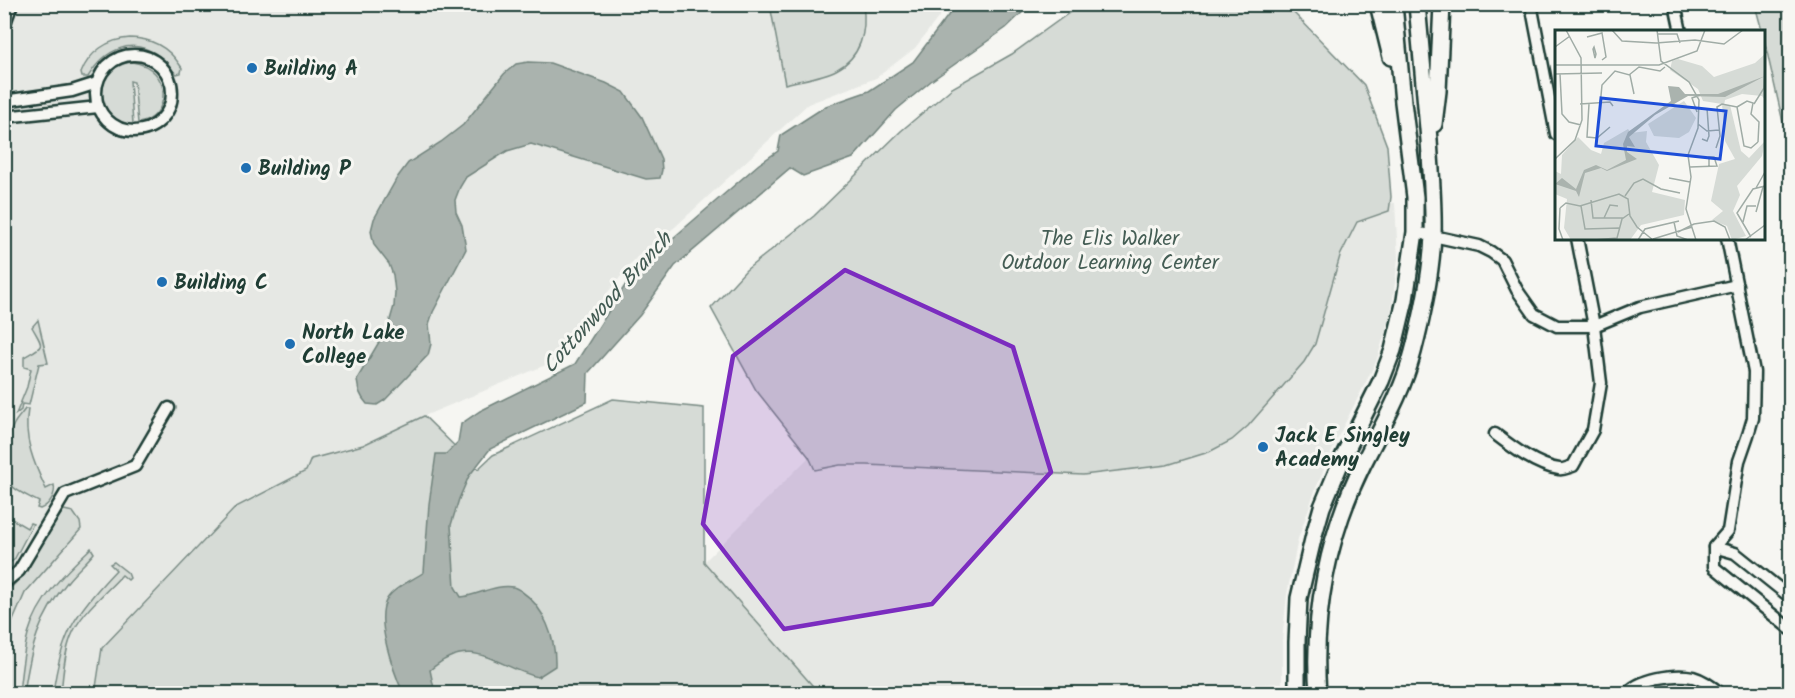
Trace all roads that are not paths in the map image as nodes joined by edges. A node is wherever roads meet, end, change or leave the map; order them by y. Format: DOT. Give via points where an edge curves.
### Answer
graph roads {
  1 [pos="12,4"];
  2 [pos="1378,4"];
  3 [pos="1394,4"];
  4 [pos="1417,4"];
  5 [pos="1442,4"];
  6 [pos="1532,4"];
  7 [pos="1675,4"];
  8 [pos="4,26"];
  9 [pos="1681,30"];
  10 [pos="97,83"];
  11 [pos="4,101"];
  12 [pos="1403,102"];
  13 [pos="98,107"];
  14 [pos="4,117"];
  15 [pos="1555,124"];
  16 [pos="1430,156"];
  17 [pos="1415,232"];
  18 [pos="1433,235"];
  19 [pos="1577,240"];
  20 [pos="1727,240"];
  21 [pos="1737,285"];
  22 [pos="1594,326"];
  23 [pos="169,408"];
  24 [pos="1495,434"];
  25 [pos="1714,547"];
  26 [pos="4,583"];
  27 [pos="1791,597"];
  28 [pos="1791,629"];
  29 [pos="1297,692"];
  30 [pos="1318,692"];
  31 [pos="1627,693"];
  32 [pos="1721,693"];
  1 -- 8 [label="street"];
  2 -- 12 [label="main road"];
  3 -- 12 [label="main road"];
  4 -- 16 [label="main road"];
  5 -- 16 [label="main road"];
  6 -- 15 [label="street"];
  7 -- 9 [label="street"];
  10 -- 11 [label="street" via="72,91"];
  10 -- 13 [label="street"];
  10 -- 13 [label="street" via="112,62 136,55 160,64 172,87 168,111 161,121 145,130 132,132 114,126"];
  12 -- 17 [label="main road" via="1416,197"];
  13 -- 14 [label="street"];
  16 -- 18 [label="main road"];
  17 -- 18 [label="street"];
  17 -- 29 [label="main road" via="1393,350 1343,457 1314,535 1299,598"];
  18 -- 22 [label="street" via="1479,246 1502,260 1517,291 1534,314 1545,321 1557,326"];
  18 -- 30 [label="main road" via="1428,288 1404,380 1346,502 1333,542 1323,585"];
  19 -- 22 [label="street"];
  20 -- 21 [label="street"];
  21 -- 22 [label="street" via="1640,307"];
  21 -- 25 [label="street" via="1754,372 1753,418 1739,461 1728,531"];
  22 -- 24 [label="street" via="1601,382 1593,430 1573,466 1562,470 1546,466"];
  23 -- 26 [label="street" via="135,466 65,494 19,571"];
  25 -- 27 [label="street" via="1735,553"];
  25 -- 28 [label="street" via="1714,567"];
  29 -- 30 [label="main road"];
  31 -- 32 [label="street" via="1652,680 1692,677"];
}
